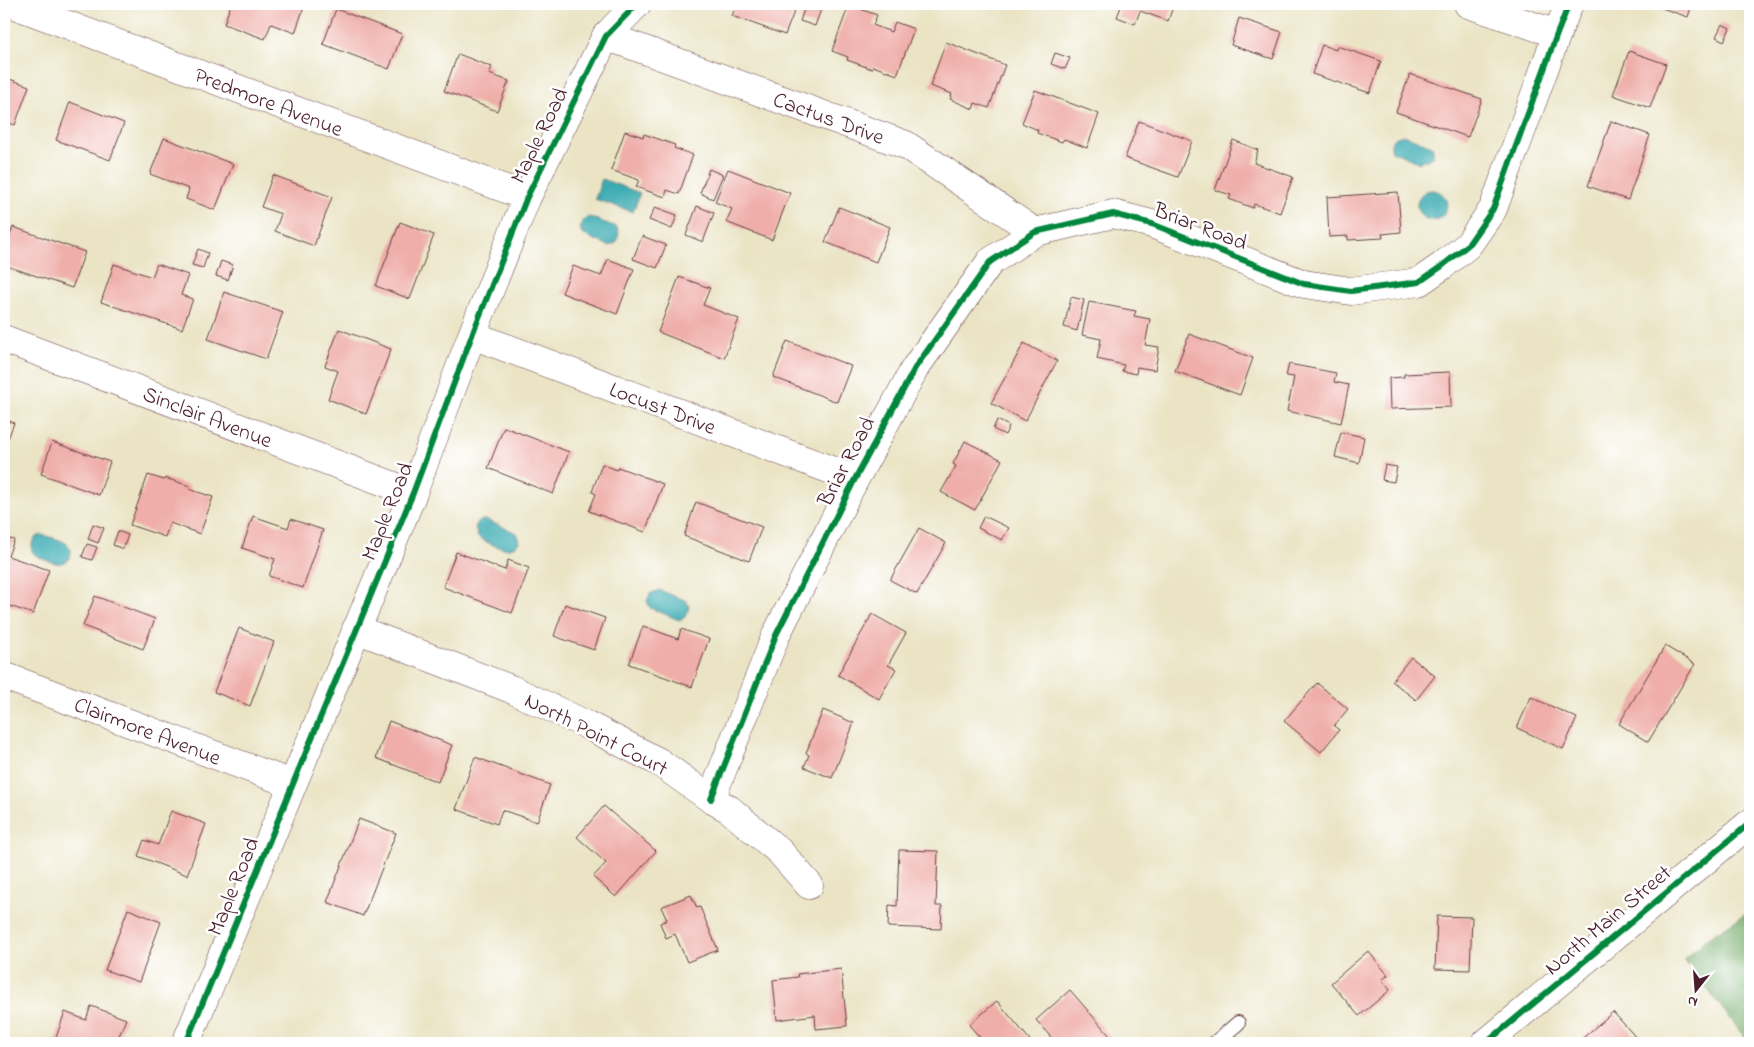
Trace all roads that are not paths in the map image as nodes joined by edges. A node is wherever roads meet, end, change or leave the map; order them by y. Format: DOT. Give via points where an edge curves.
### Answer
graph roads {
  1 [pos="12,4"];
  2 [pos="637,4"];
  3 [pos="1468,4"];
  4 [pos="1569,4"];
  5 [pos="1557,34"];
  6 [pos="606,36"];
  7 [pos="526,198"];
  8 [pos="1035,232"];
  9 [pos="472,335"];
  10 [pos="4,339"];
  11 [pos="855,479"];
  12 [pos="413,493"];
  13 [pos="356,629"];
  14 [pos="4,676"];
  15 [pos="292,784"];
  16 [pos="711,799"];
  17 [pos="1750,823"];
  18 [pos="809,885"];
  19 [pos="1238,1023"];
  20 [pos="186,1043"];
  21 [pos="1216,1043"];
  22 [pos="1486,1043"];
  1 -- 7 [label="main road, Predmore Avenue"];
  2 -- 6 [label="main road, Maple Road"];
  3 -- 5 [label="main road"];
  4 -- 5 [label="main road, Briar Road"];
  5 -- 8 [label="main road, Briar Road" via="1493,210 1468,245 1419,282 1351,291 1304,284 1152,224 1113,214"];
  6 -- 7 [label="main road, Maple Road"];
  6 -- 8 [label="main road, Cactus Drive" via="906,145"];
  7 -- 9 [label="main road, Maple Road"];
  8 -- 11 [label="main road, Briar Road" via="990,262 915,368"];
  9 -- 11 [label="main road, Locust Drive"];
  9 -- 12 [label="main road, Maple Road"];
  10 -- 12 [label="main road, Sinclair Avenue"];
  11 -- 16 [label="main road, Briar Road" via="776,635"];
  12 -- 13 [label="main road, Maple Road"];
  13 -- 15 [label="main road, Maple Road"];
  13 -- 16 [label="main road, North Point Court" via="511,689 588,725 659,762"];
  14 -- 15 [label="main road, Clairmore Avenue"];
  15 -- 20 [label="main road, Maple Road"];
  16 -- 18 [label="main road, North Point Court" via="729,809 780,852"];
  17 -- 22 [label="main road, North Main Street"];
  19 -- 21 [label="lane"];
}
